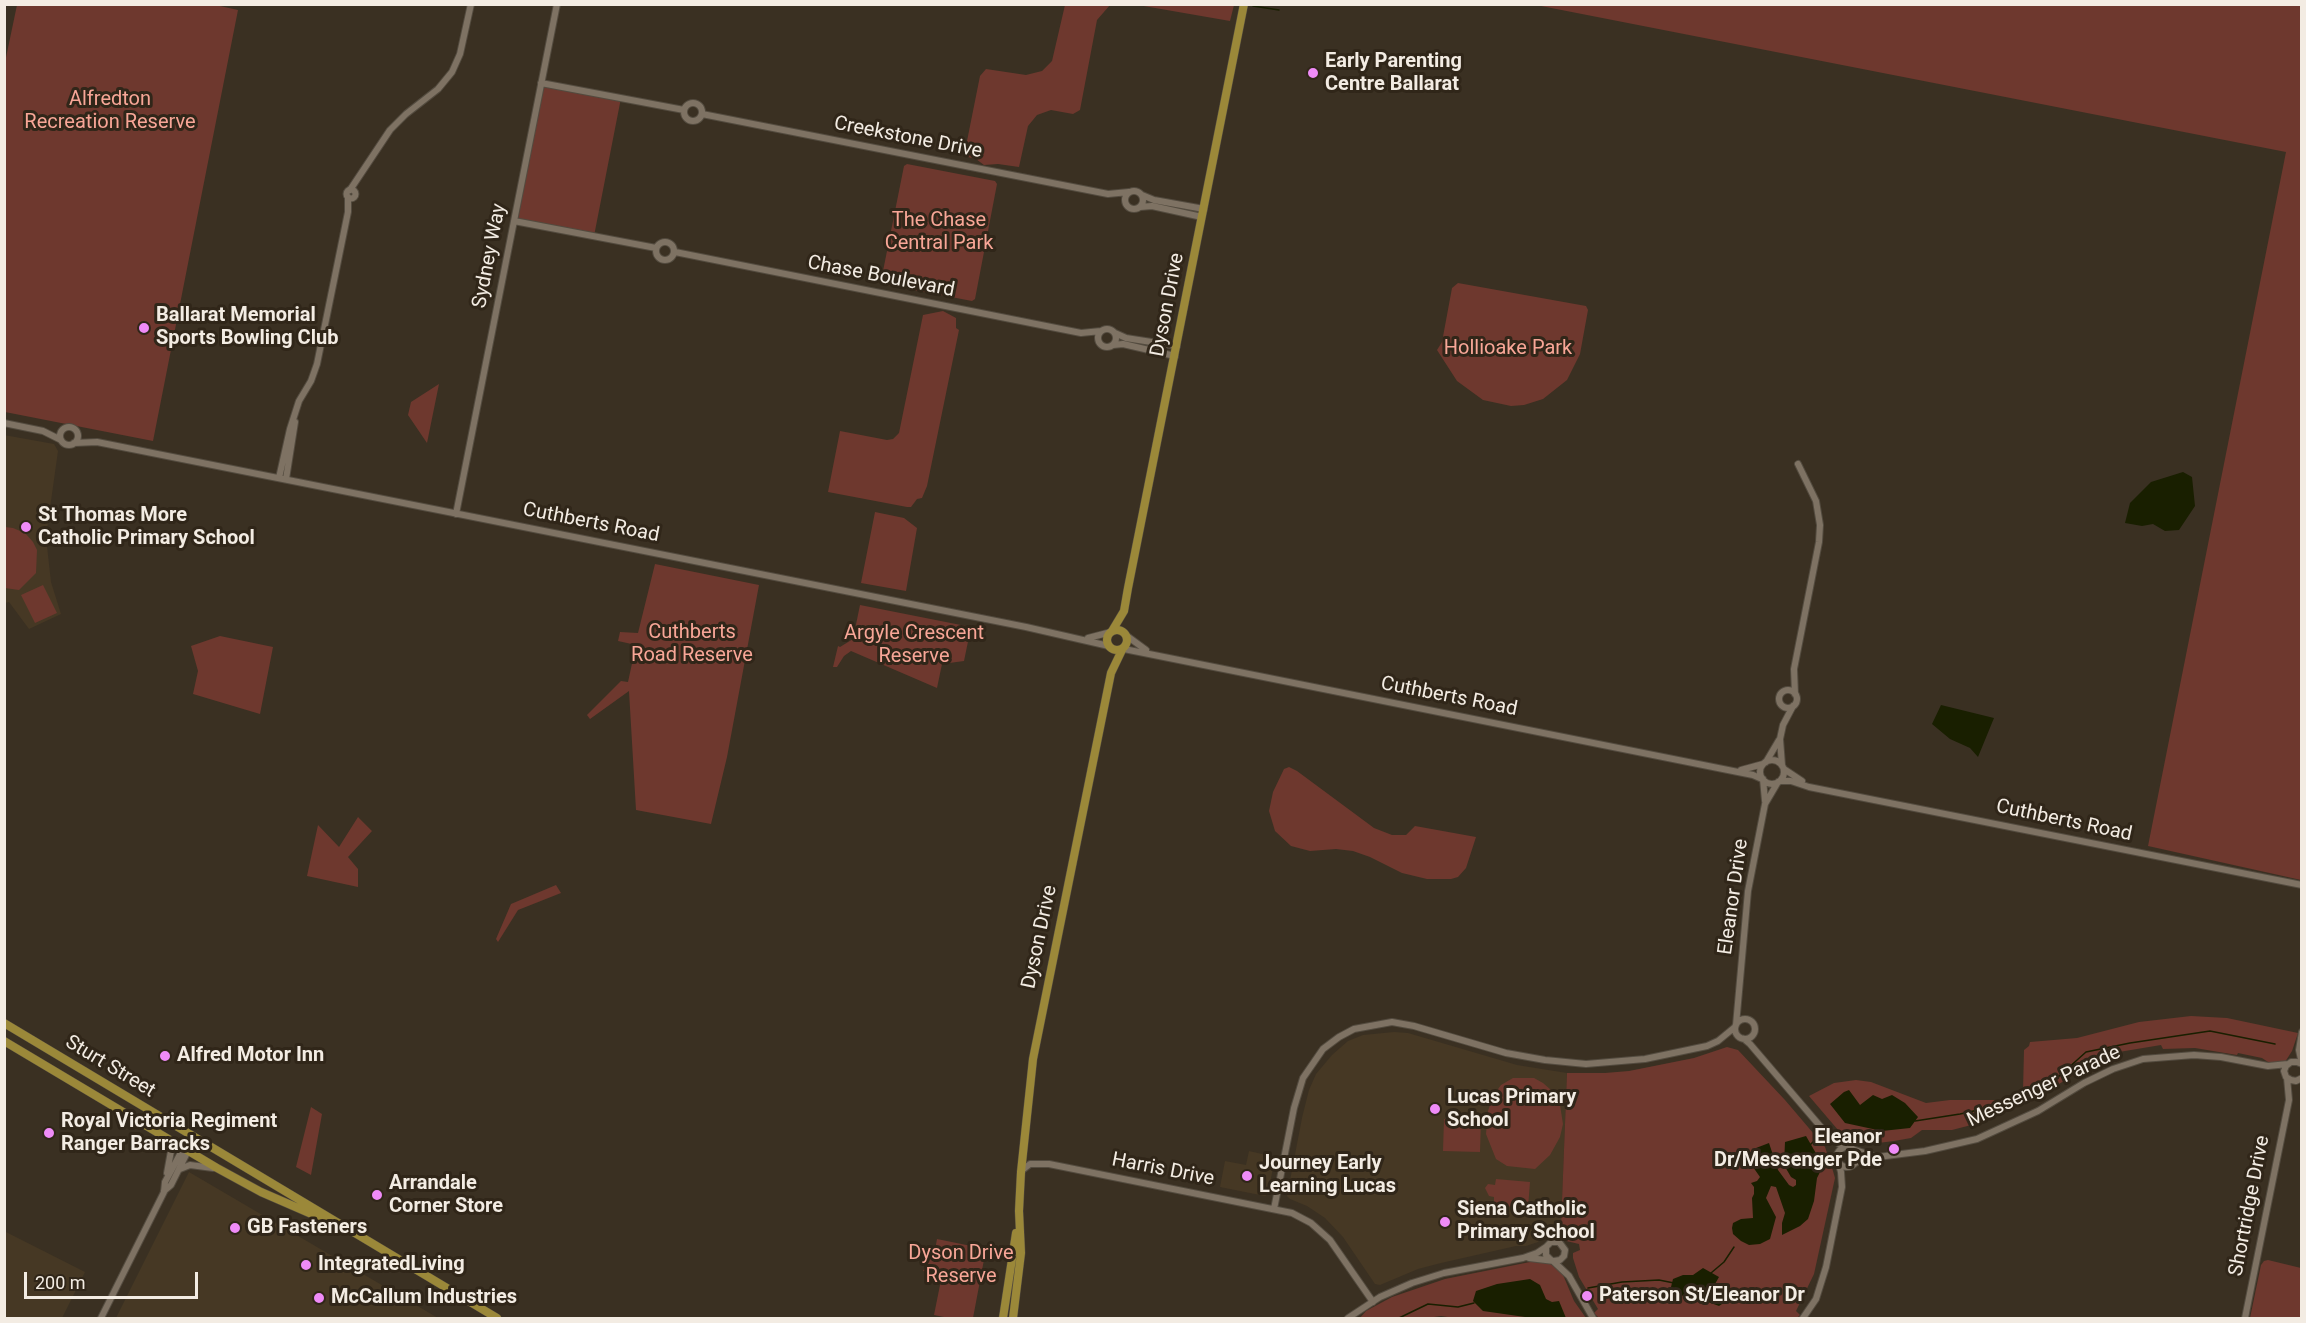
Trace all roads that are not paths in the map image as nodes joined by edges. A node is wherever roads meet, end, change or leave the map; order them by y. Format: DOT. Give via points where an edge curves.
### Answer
graph roads {
  1 [pos="471,4"];
  2 [pos="557,4"];
  3 [pos="1244,4"];
  4 [pos="541,82"];
  5 [pos="684,110"];
  6 [pos="702,114"];
  7 [pos="1129,192"];
  8 [pos="1108,194"];
  9 [pos="1142,195"];
  10 [pos="1126,203"];
  11 [pos="1140,207"];
  12 [pos="1204,209"];
  13 [pos="1202,218"];
  14 [pos="514,221"];
  15 [pos="656,249"];
  16 [pos="675,252"];
  17 [pos="1101,331"];
  18 [pos="1082,333"];
  19 [pos="1115,333"];
  20 [pos="1099,343"];
  21 [pos="1113,345"];
  22 [pos="1176,346"];
  23 [pos="1175,356"];
  24 [pos="4,423"];
  25 [pos="64,429"];
  26 [pos="43,431"];
  27 [pos="77,432"];
  28 [pos="61,440"];
  29 [pos="97,442"];
  30 [pos="74,443"];
  31 [pos="1798,464"];
  32 [pos="282,479"];
  33 [pos="456,514"];
  34 [pos="1124,611"];
  35 [pos="1111,632"];
  36 [pos="1127,636"];
  37 [pos="1079,639"];
  38 [pos="1109,647"];
  39 [pos="1123,649"];
  40 [pos="1160,656"];
  41 [pos="1794,669"];
  42 [pos="1111,673"];
  43 [pos="1782,693"];
  44 [pos="1795,694"];
  45 [pos="1782,705"];
  46 [pos="1793,706"];
  47 [pos="1783,724"];
  48 [pos="1780,739"];
  49 [pos="1765,763"];
  50 [pos="1782,767"];
  51 [pos="1731,770"];
  52 [pos="1763,779"];
  53 [pos="1779,782"];
  54 [pos="1820,788"];
  55 [pos="1765,804"];
  56 [pos="2301,885"];
  57 [pos="1740,995"];
  58 [pos="1749,1020"];
  59 [pos="4,1023"];
  60 [pos="1736,1026"];
  61 [pos="1755,1032"];
  62 [pos="2301,1032"];
  63 [pos="1743,1039"];
  64 [pos="4,1041"];
  65 [pos="1718,1041"];
  66 [pos="2300,1041"];
  67 [pos="47,1048"];
  68 [pos="1759,1055"];
  69 [pos="2288,1063"];
  70 [pos="2301,1064"];
  71 [pos="44,1065"];
  72 [pos="2260,1065"];
  73 [pos="2287,1077"];
  74 [pos="2301,1078"];
  75 [pos="2289,1100"];
  76 [pos="1826,1133"];
  77 [pos="193,1136"];
  78 [pos="170,1140"];
  79 [pos="1850,1148"];
  80 [pos="186,1149"];
  81 [pos="1022,1157"];
  82 [pos="1877,1157"];
  83 [pos="1838,1160"];
  84 [pos="1049,1164"];
  85 [pos="1854,1164"];
  86 [pos="217,1168"];
  87 [pos="179,1170"];
  88 [pos="1021,1172"];
  89 [pos="165,1182"];
  90 [pos="1842,1187"];
  91 [pos="164,1192"];
  92 [pos="1274,1209"];
  93 [pos="1019,1211"];
  94 [pos="352,1232"];
  95 [pos="1546,1247"];
  96 [pos="1564,1256"];
  97 [pos="1523,1258"];
  98 [pos="1552,1261"];
  99 [pos="1569,1276"];
  100 [pos="1373,1302"];
  101 [pos="101,1318"];
  102 [pos="497,1318"];
  103 [pos="1003,1318"];
  104 [pos="1013,1318"];
  105 [pos="1348,1318"];
  106 [pos="1593,1318"];
  107 [pos="1803,1318"];
  108 [pos="2245,1318"];
  1 -- 32 [label="street" via="452,72 390,130 371,156 352,194 317,364 286,441"];
  2 -- 4 [label="street, Sydney Way"];
  3 -- 12 [label="main road, Dyson Drive"];
  4 -- 5 [label="street"];
  4 -- 14 [label="street, Sydney Way"];
  5 -- 6 [label="street" via="695,103"];
  5 -- 6 [label="street" via="691,122"];
  6 -- 8 [label="street, Creekstone Drive"];
  7 -- 8 [label="street, Creekstone Drive"];
  7 -- 9 [label="street"];
  7 -- 10 [label="street"];
  8 -- 10 [label="street, Creekstone Drive"];
  9 -- 11 [label="street"];
  9 -- 12 [label="street"];
  10 -- 11 [label="street" via="1131,208"];
  11 -- 13 [label="street" via="1152,206"];
  12 -- 13 [label="main road, Dyson Drive"];
  13 -- 22 [label="main road, Dyson Drive"];
  14 -- 15 [label="street"];
  14 -- 33 [label="street, Sydney Way"];
  15 -- 16 [label="street" via="667,242"];
  15 -- 16 [label="street" via="658,257 664,260"];
  16 -- 18 [label="street, Chase Boulevard"];
  17 -- 18 [label="street, Chase Boulevard"];
  17 -- 19 [label="street" via="1109,329"];
  17 -- 20 [label="street"];
  18 -- 20 [label="street, Chase Boulevard"];
  19 -- 21 [label="street"];
  19 -- 22 [label="street"];
  20 -- 21 [label="street" via="1106,348"];
  21 -- 23 [label="street"];
  22 -- 23 [label="main road, Dyson Drive"];
  23 -- 34 [label="main road, Dyson Drive"];
  24 -- 26 [label="street"];
  25 -- 26 [label="street"];
  25 -- 27 [label="street" via="70,427"];
  25 -- 28 [label="street"];
  26 -- 28 [label="street"];
  27 -- 29 [label="street, Cuthberts Road"];
  27 -- 30 [label="street"];
  28 -- 30 [label="street" via="68,445"];
  29 -- 30 [label="street, Cuthberts Road"];
  29 -- 32 [label="street, Cuthberts Road"];
  31 -- 41 [label="street" via="1816,501 1820,542"];
  32 -- 33 [label="street, Cuthberts Road"];
  33 -- 37 [label="street, Cuthberts Road"];
  34 -- 35 [label="main road, Dyson Drive"];
  34 -- 36 [label="main road, Dyson Drive"];
  35 -- 36 [label="main road" via="1120,630"];
  35 -- 37 [label="street, Cuthberts Road"];
  35 -- 38 [label="main road" via="1107,638"];
  36 -- 39 [label="main road"];
  36 -- 40 [label="street, Cuthberts Road" via="1139,647"];
  37 -- 38 [label="street, Cuthberts Road"];
  38 -- 39 [label="main road"];
  38 -- 42 [label="main road, Dyson Drive"];
  39 -- 40 [label="street, Cuthberts Road"];
  39 -- 42 [label="main road, Dyson Drive"];
  40 -- 51 [label="street, Cuthberts Road"];
  41 -- 43 [label="street"];
  41 -- 44 [label="street"];
  42 -- 81 [label="main road, Dyson Drive" via="1038,1031"];
  43 -- 44 [label="street" via="1789,690"];
  43 -- 45 [label="street"];
  44 -- 46 [label="street"];
  45 -- 46 [label="street"];
  45 -- 47 [label="street"];
  46 -- 47 [label="street"];
  47 -- 48 [label="street"];
  48 -- 49 [label="street"];
  48 -- 50 [label="street"];
  49 -- 50 [label="street" via="1773,760"];
  49 -- 51 [label="street, Cuthberts Road"];
  49 -- 52 [label="street" via="1760,772"];
  50 -- 53 [label="street" via="1784,774"];
  50 -- 54 [label="street, Cuthberts Road"];
  51 -- 52 [label="street, Cuthberts Road"];
  52 -- 53 [label="street" via="1769,784"];
  52 -- 55 [label="street, Eleanor Drive"];
  53 -- 54 [label="street, Cuthberts Road"];
  53 -- 55 [label="street, Eleanor Drive"];
  54 -- 56 [label="street, Cuthberts Road"];
  55 -- 57 [label="street, Eleanor Drive" via="1746,902"];
  57 -- 58 [label="street, Eleanor Drive"];
  57 -- 60 [label="street, Eleanor Drive"];
  58 -- 60 [label="street"];
  58 -- 61 [label="street"];
  59 -- 67 [label="main road, Sturt Street"];
  60 -- 63 [label="street" via="1737,1035"];
  60 -- 65 [label="street"];
  61 -- 63 [label="street" via="1751,1038"];
  61 -- 68 [label="street"];
  62 -- 66 [label="street"];
  63 -- 65 [label="street"];
  63 -- 68 [label="street"];
  64 -- 71 [label="main road, Sturt Street"];
  65 -- 92 [label="street" via="1645,1059 1586,1064 1512,1054 1392,1022 1354,1029 1323,1049 1304,1078"];
  66 -- 69 [label="street"];
  66 -- 70 [label="street"];
  67 -- 71 [label="main road" via="42,1055"];
  67 -- 77 [label="main road, Sturt Street"];
  68 -- 76 [label="street"];
  69 -- 70 [label="street, Messenger Parade"];
  69 -- 72 [label="street, Messenger Parade"];
  69 -- 73 [label="street, Shortridge Drive" via="2284,1070"];
  71 -- 78 [label="main road, Sturt Street"];
  72 -- 73 [label="street, Messenger Parade"];
  72 -- 82 [label="street, Messenger Parade" via="2193,1054 2143,1059 2113,1069 2038,1111 1977,1138"];
  73 -- 74 [label="street" via="2294,1081"];
  73 -- 75 [label="street, Shortridge Drive"];
  74 -- 75 [label="street, Shortridge Drive"];
  75 -- 108 [label="street, Shortridge Drive"];
  76 -- 79 [label="street"];
  76 -- 83 [label="street"];
  77 -- 80 [label="street"];
  77 -- 94 [label="main road, Sturt Street"];
  78 -- 80 [label="main road, Sturt Street"];
  78 -- 89 [label="street"];
  79 -- 82 [label="street, Messenger Parade"];
  79 -- 83 [label="street" via="1839,1151"];
  79 -- 85 [label="street" via="1856,1154"];
  80 -- 86 [label="main road, Sturt Street"];
  80 -- 87 [label="street"];
  80 -- 89 [label="street"];
  81 -- 84 [label="street, Harris Drive"];
  81 -- 88 [label="main road, Dyson Drive"];
  82 -- 85 [label="street, Messenger Parade"];
  83 -- 85 [label="street" via="1845,1167"];
  83 -- 90 [label="street"];
  84 -- 88 [label="street, Harris Drive" via="1030,1164"];
  84 -- 92 [label="street, Harris Drive"];
  85 -- 90 [label="street"];
  86 -- 87 [label="street" via="190,1165"];
  86 -- 94 [label="main road, Sturt Street"];
  87 -- 91 [label="street"];
  88 -- 93 [label="main road, Dyson Drive"];
  89 -- 91 [label="street"];
  90 -- 107 [label="street" via="1823,1278 1816,1299"];
  91 -- 101 [label="street"];
  92 -- 100 [label="street, Harris Drive" via="1299,1216 1323,1233"];
  93 -- 103 [label="main road, Dyson Drive"];
  93 -- 104 [label="main road, Dyson Drive" via="1020,1260"];
  94 -- 102 [label="main road, Sturt Street"];
  95 -- 96 [label="street" via="1553,1241 1559,1242 1565,1247"];
  95 -- 97 [label="street"];
  95 -- 98 [label="street" via="1546,1255"];
  96 -- 98 [label="street"];
  96 -- 99 [label="street"];
  97 -- 98 [label="street"];
  97 -- 100 [label="street" via="1436,1275"];
  98 -- 99 [label="street"];
  99 -- 106 [label="street"];
  100 -- 105 [label="street"];
}
